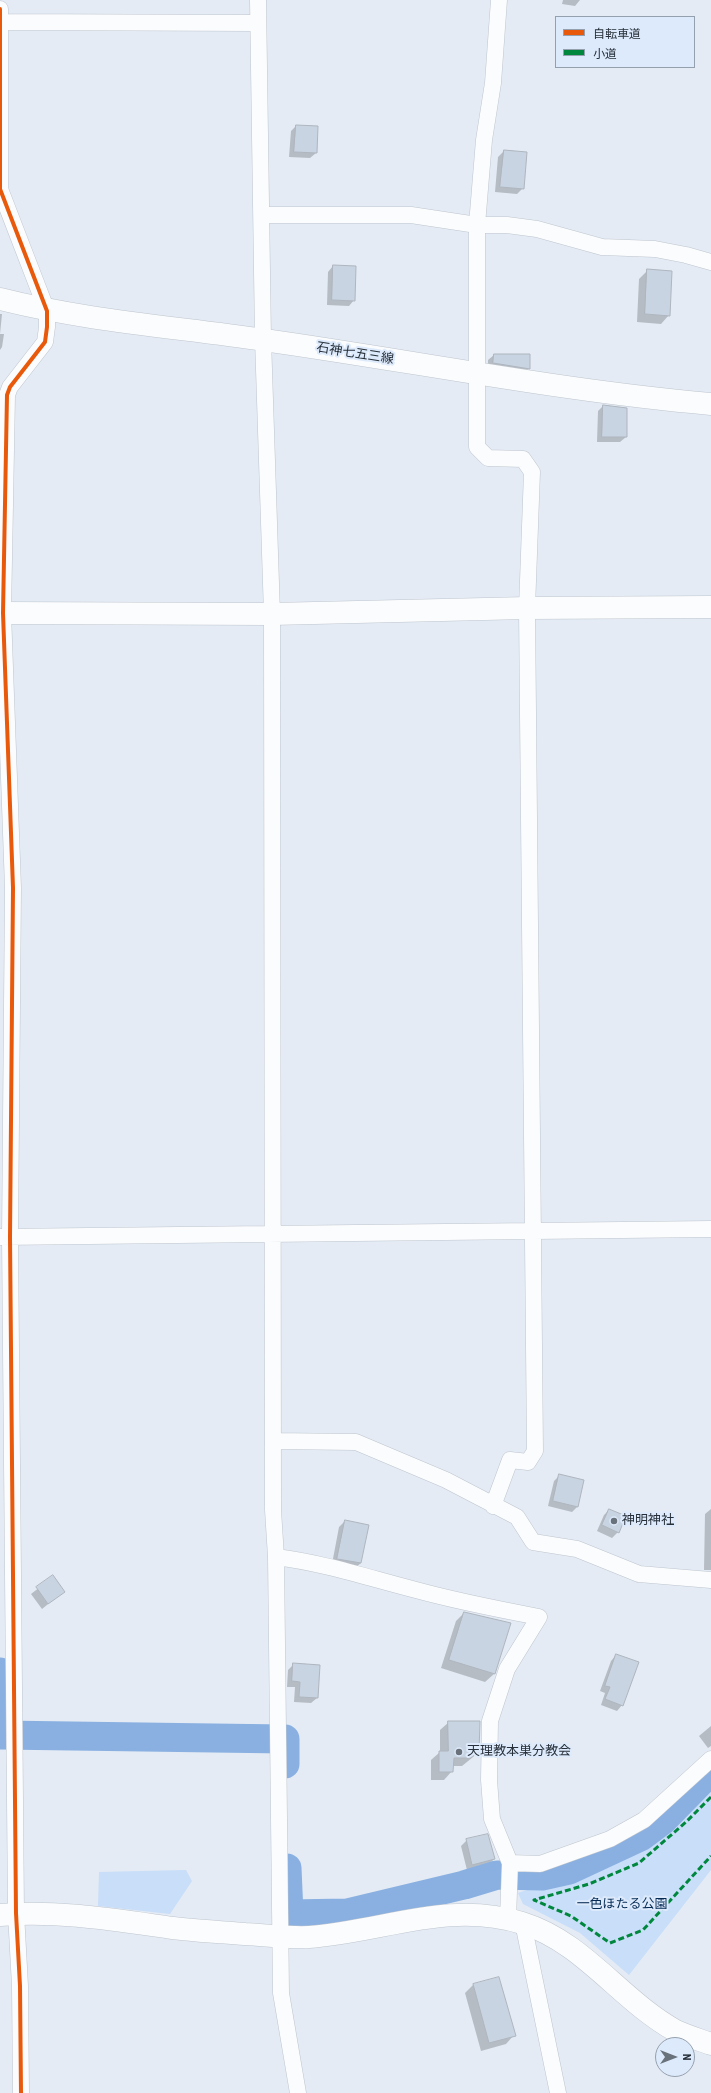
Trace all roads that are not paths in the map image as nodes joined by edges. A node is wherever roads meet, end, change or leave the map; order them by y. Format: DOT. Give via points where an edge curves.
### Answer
graph roads {
  1 [pos="258,0"];
  2 [pos="499,0"];
  3 [pos="0,9"];
  4 [pos="0,22"];
  5 [pos="258,23"];
  6 [pos="262,215"];
  7 [pos="477,225"];
  8 [pos="711,262"];
  9 [pos="0,299"];
  10 [pos="47,311"];
  11 [pos="264,340"];
  12 [pos="476,373"];
  13 [pos="711,404"];
  14 [pos="711,607"];
  15 [pos="527,608"];
  16 [pos="2,613"];
  17 [pos="272,614"];
  18 [pos="711,1229"];
  19 [pos="533,1230"];
  20 [pos="272,1234"];
  21 [pos="5,1237"];
  22 [pos="273,1441"];
  23 [pos="493,1506"];
  24 [pos="276,1557"];
  25 [pos="711,1580"];
  26 [pos="711,1759"];
  27 [pos="510,1863"];
  28 [pos="8,1914"];
  29 [pos="515,1921"];
  30 [pos="281,1936"];
  31 [pos="711,2044"];
  32 [pos="21,2093"];
  33 [pos="298,2093"];
  34 [pos="558,2093"];
  1 -- 5 [label="street"];
  2 -- 7 [label="street" via="493,83 484,140"];
  3 -- 4 [label="street"];
  4 -- 5 [label="street"];
  4 -- 10 [label="street" via="0,189"];
  5 -- 6 [label="street"];
  6 -- 7 [label="street" via="411,215"];
  6 -- 11 [label="street"];
  7 -- 8 [label="street" via="537,229 602,247 655,249 686,254"];
  7 -- 12 [label="street"];
  9 -- 10 [label="street, 石神七五三線"];
  10 -- 11 [label="street, 石神七五三線"];
  10 -- 16 [label="street" via="45,342 10,387 7,396"];
  11 -- 12 [label="street, 石神七五三線"];
  11 -- 17 [label="street"];
  12 -- 13 [label="street, 石神七五三線" via="643,398"];
  12 -- 15 [label="street" via="477,447 488,458 523,459 532,472"];
  14 -- 15 [label="street"];
  15 -- 17 [label="street"];
  15 -- 19 [label="street"];
  16 -- 17 [label="street"];
  16 -- 21 [label="street" via="14,888"];
  17 -- 20 [label="street"];
  18 -- 19 [label="street"];
  19 -- 20 [label="street"];
  19 -- 23 [label="street" via="535,1451 528,1462 510,1460"];
  20 -- 21 [label="street"];
  20 -- 22 [label="street"];
  21 -- 28 [label="street" via="15,1736"];
  22 -- 23 [label="street" via="356,1442 446,1480"];
  22 -- 24 [label="street"];
  23 -- 25 [label="street" via="517,1517 533,1542 577,1549 639,1574"];
  24 -- 27 [label="street" via="311,1561 415,1590 538,1617 507,1669 490,1721 489,1780 492,1819"];
  24 -- 30 [label="street"];
  26 -- 27 [label="street" via="644,1820 610,1839 540,1864"];
  27 -- 29 [label="street"];
  28 -- 30 [label="street" via="98,1917 175,1928"];
  28 -- 32 [label="street" via="20,1986"];
  29 -- 30 [label="street" via="472,1914 439,1915 337,1934"];
  29 -- 31 [label="street" via="571,1947 642,2007 676,2031"];
  29 -- 34 [label="street"];
  30 -- 33 [label="street" via="281,1993"];
}
